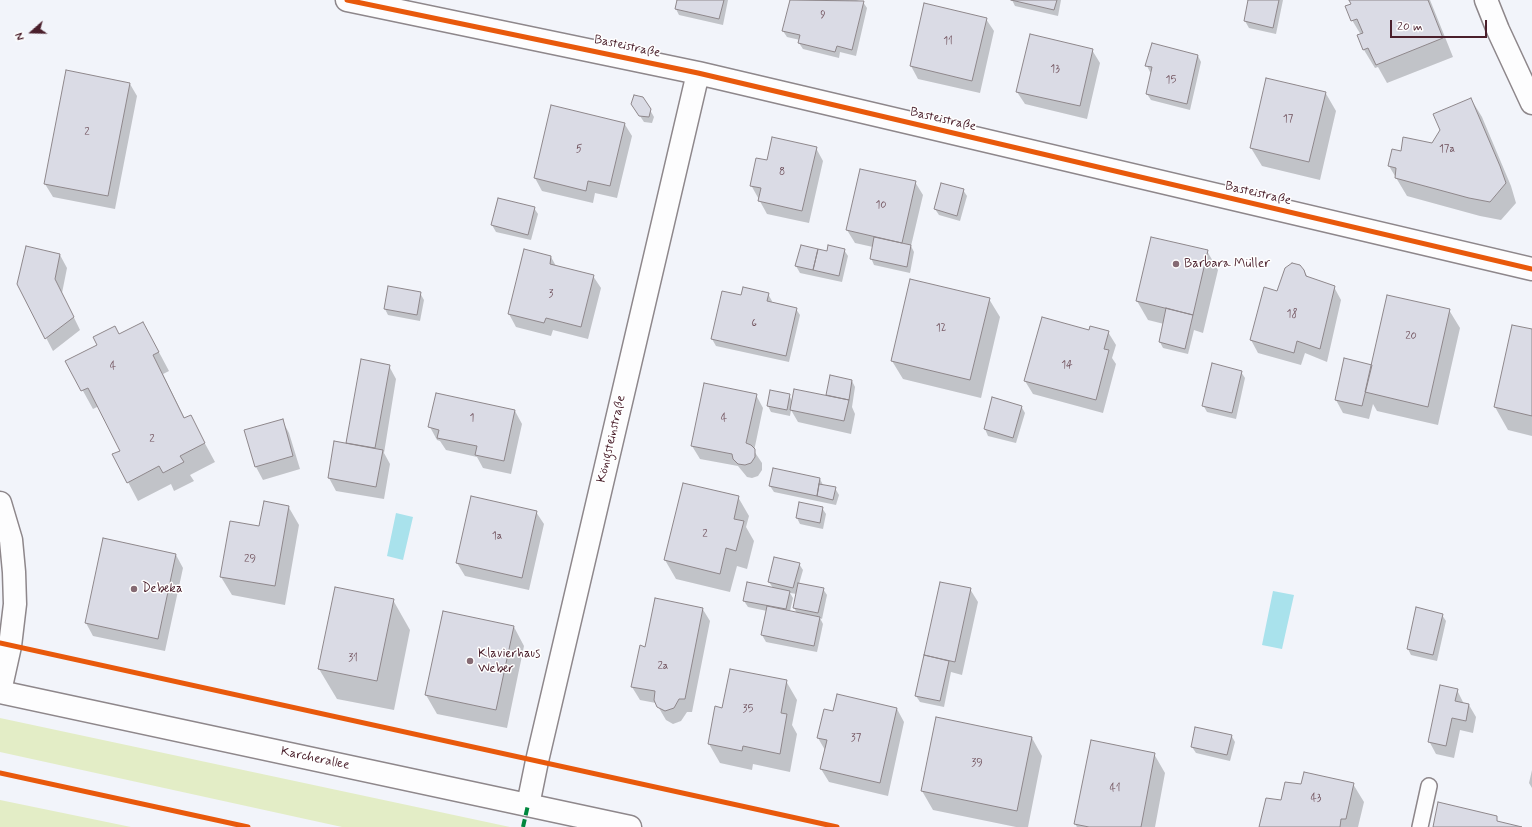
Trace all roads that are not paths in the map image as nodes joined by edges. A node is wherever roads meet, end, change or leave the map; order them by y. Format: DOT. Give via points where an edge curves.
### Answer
graph roads {
  1 [pos="347,0"];
  2 [pos="1486,0"];
  3 [pos="698,74"];
  4 [pos="1532,103"];
  5 [pos="1532,269"];
  6 [pos="0,504"];
  7 [pos="0,691"];
  8 [pos="1429,786"];
  9 [pos="528,805"];
  10 [pos="630,827"];
  11 [pos="1420,827"];
  1 -- 3 [label="street, Basteistraße"];
  2 -- 4 [label="street"];
  3 -- 5 [label="street, Basteistraße"];
  3 -- 9 [label="street, Königsteinstraße" via="538,753"];
  6 -- 7 [label="street" via="11,540 14,572 10,646"];
  7 -- 9 [label="street, Karcherallee"];
  8 -- 11 [label="lane"];
  9 -- 10 [label="street, Karcherallee"];
}
